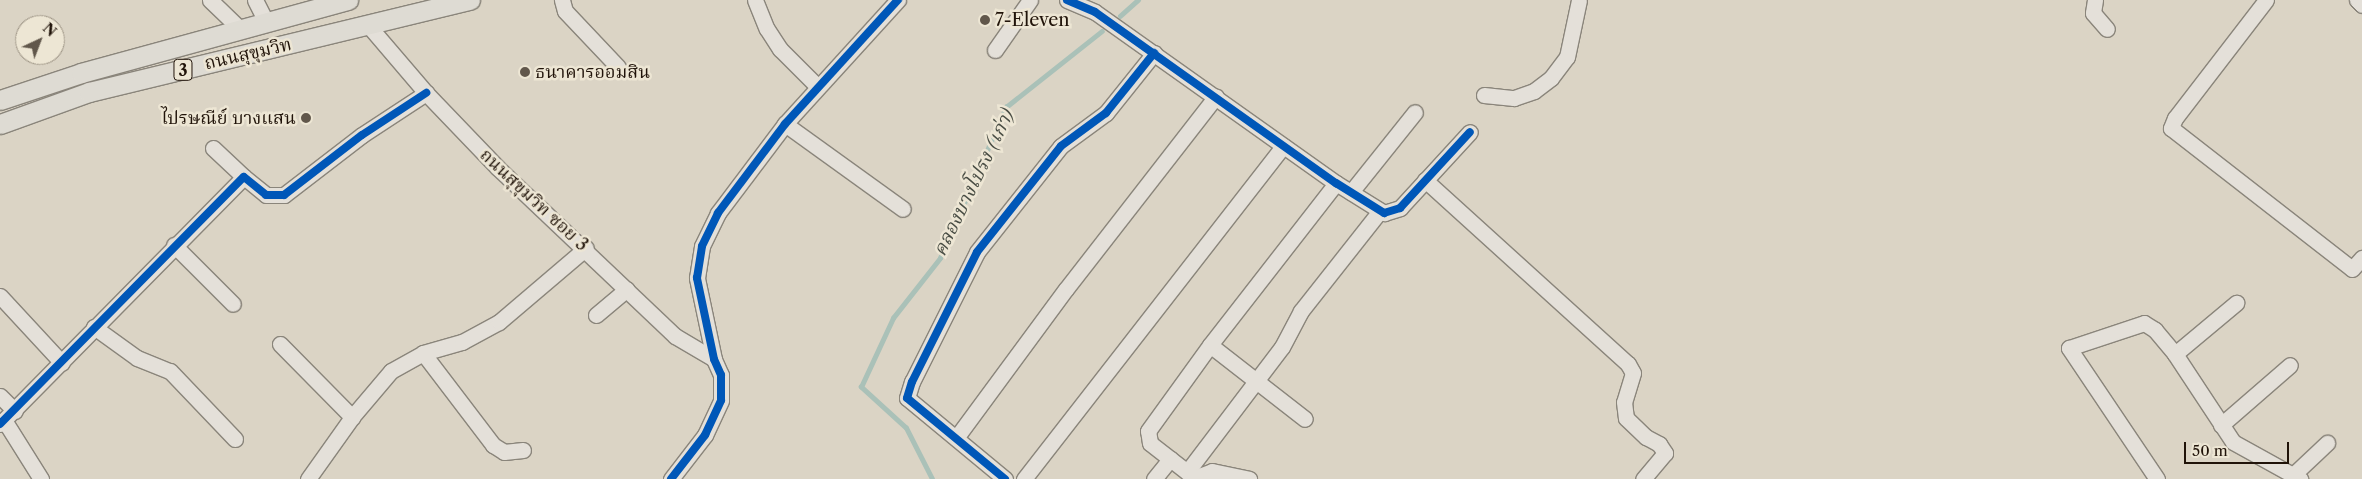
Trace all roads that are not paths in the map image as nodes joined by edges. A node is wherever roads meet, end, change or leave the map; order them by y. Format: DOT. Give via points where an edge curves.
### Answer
graph roads {
  1 [pos="210,0"];
  2 [pos="255,0"];
  3 [pos="348,0"];
  4 [pos="470,0"];
  5 [pos="562,0"];
  6 [pos="755,0"];
  7 [pos="898,0"];
  8 [pos="1030,0"];
  9 [pos="1067,0"];
  10 [pos="1579,0"];
  11 [pos="2095,0"];
  12 [pos="2266,0"];
  13 [pos="2357,0"];
  14 [pos="326,3"];
  15 [pos="2362,5"];
  16 [pos="266,22"];
  17 [pos="368,26"];
  18 [pos="240,29"];
  19 [pos="2107,29"];
  20 [pos="995,50"];
  21 [pos="1154,53"];
  22 [pos="618,67"];
  23 [pos="817,86"];
  24 [pos="426,93"];
  25 [pos="1484,95"];
  26 [pos="1216,96"];
  27 [pos="0,100"];
  28 [pos="1415,112"];
  29 [pos="0,124"];
  30 [pos="786,124"];
  31 [pos="1470,132"];
  32 [pos="1283,146"];
  33 [pos="213,148"];
  34 [pos="244,177"];
  35 [pos="1425,180"];
  36 [pos="1336,183"];
  37 [pos="1352,192"];
  38 [pos="903,209"];
  39 [pos="1380,211"];
  40 [pos="174,245"];
  41 [pos="586,248"];
  42 [pos="2362,258"];
  43 [pos="627,289"];
  44 [pos="0,296"];
  45 [pos="2236,303"];
  46 [pos="233,304"];
  47 [pos="596,315"];
  48 [pos="94,328"];
  49 [pos="280,344"];
  50 [pos="1210,344"];
  51 [pos="423,353"];
  52 [pos="2175,354"];
  53 [pos="714,359"];
  54 [pos="62,363"];
  55 [pos="2290,365"];
  56 [pos="1256,381"];
  57 [pos="0,396"];
  58 [pos="352,417"];
  59 [pos="6,418"];
  60 [pos="1305,419"];
  61 [pos="2221,425"];
  62 [pos="956,438"];
  63 [pos="235,439"];
  64 [pos="2327,443"];
  65 [pos="523,450"];
  66 [pos="1170,459"];
  67 [pos="1192,476"];
  68 [pos="2297,477"];
  69 [pos="312,478"];
  70 [pos="42,479"];
  71 [pos="671,479"];
  72 [pos="1005,479"];
  73 [pos="1024,479"];
  74 [pos="1154,479"];
  75 [pos="1249,479"];
  76 [pos="1643,479"];
  77 [pos="2157,479"];
  1 -- 18 [label="street"];
  2 -- 16 [label="street"];
  3 -- 14 [label="main road, ถนนสุขุมวิท / 3"];
  4 -- 17 [label="main road, ถนนสุขุมวิท / 3"];
  5 -- 22 [label="street" via="565,11"];
  6 -- 23 [label="street" via="767,30 780,49"];
  7 -- 23 [label="street"];
  8 -- 20 [label="street"];
  9 -- 21 [label="street" via="1095,12"];
  10 -- 25 [label="street" via="1566,57 1550,78 1534,91 1514,98"];
  11 -- 19 [label="street" via="2094,13"];
  12 -- 42 [label="street" via="2175,118 2171,128 2346,265 2352,269"];
  13 -- 15 [label="street"];
  14 -- 16 [label="main road, ถนนสุขุมวิท / 3"];
  16 -- 18 [label="main road, ถนนสุขุมวิท / 3"];
  17 -- 24 [label="street, ถนนสุขุมวิท ซอย 3"];
  17 -- 29 [label="main road, ถนนสุขุมวิท / 3" via="89,92"];
  18 -- 27 [label="main road, ถนนสุขุมวิท / 3" via="81,73"];
  21 -- 26 [label="street"];
  21 -- 62 [label="street" via="1106,113 1061,146 966,270 961,286 919,365 907,398"];
  23 -- 30 [label="street"];
  24 -- 34 [label="street" via="362,135 284,195 266,195"];
  24 -- 41 [label="street, ถนนสุขุมวิท ซอย 3" via="498,168"];
  26 -- 32 [label="street"];
  26 -- 62 [label="street" via="1066,289"];
  28 -- 37 [label="street"];
  30 -- 38 [label="street"];
  30 -- 53 [label="street" via="718,213 702,246 697,278"];
  31 -- 35 [label="street"];
  32 -- 36 [label="street"];
  32 -- 73 [label="street"];
  33 -- 34 [label="street"];
  34 -- 40 [label="street"];
  35 -- 39 [label="street" via="1400,208 1390,214"];
  35 -- 76 [label="street" via="1628,364 1633,373 1624,402 1626,418 1646,437 1659,444 1665,453"];
  36 -- 37 [label="street"];
  36 -- 50 [label="street"];
  37 -- 39 [label="street"];
  39 -- 56 [label="street" via="1301,311 1282,347"];
  40 -- 46 [label="street"];
  40 -- 48 [label="street"];
  41 -- 43 [label="street, ถนนสุขุมวิท ซอย 3"];
  41 -- 51 [label="street" via="499,322 462,342"];
  43 -- 47 [label="street"];
  43 -- 53 [label="street, ถนนสุขุมวิท ซอย 3" via="676,336"];
  44 -- 54 [label="street"];
  45 -- 52 [label="street"];
  48 -- 54 [label="street"];
  48 -- 63 [label="street" via="136,358 170,371"];
  49 -- 58 [label="street"];
  50 -- 56 [label="street"];
  50 -- 66 [label="street" via="1148,432 1150,443"];
  51 -- 58 [label="street" via="391,371"];
  51 -- 65 [label="street" via="493,445 504,452"];
  52 -- 61 [label="street"];
  52 -- 77 [label="street" via="2155,330 2144,323 2069,348"];
  53 -- 71 [label="street" via="721,375 721,400 705,435"];
  54 -- 59 [label="street"];
  55 -- 61 [label="street"];
  56 -- 60 [label="street"];
  56 -- 67 [label="street"];
  57 -- 59 [label="street"];
  58 -- 69 [label="street"];
  59 -- 70 [label="street"];
  61 -- 68 [label="street" via="2233,442"];
  62 -- 72 [label="street"];
  64 -- 68 [label="street"];
  66 -- 67 [label="street"];
  66 -- 74 [label="street"];
  67 -- 75 [label="street" via="1212,471"];
}
